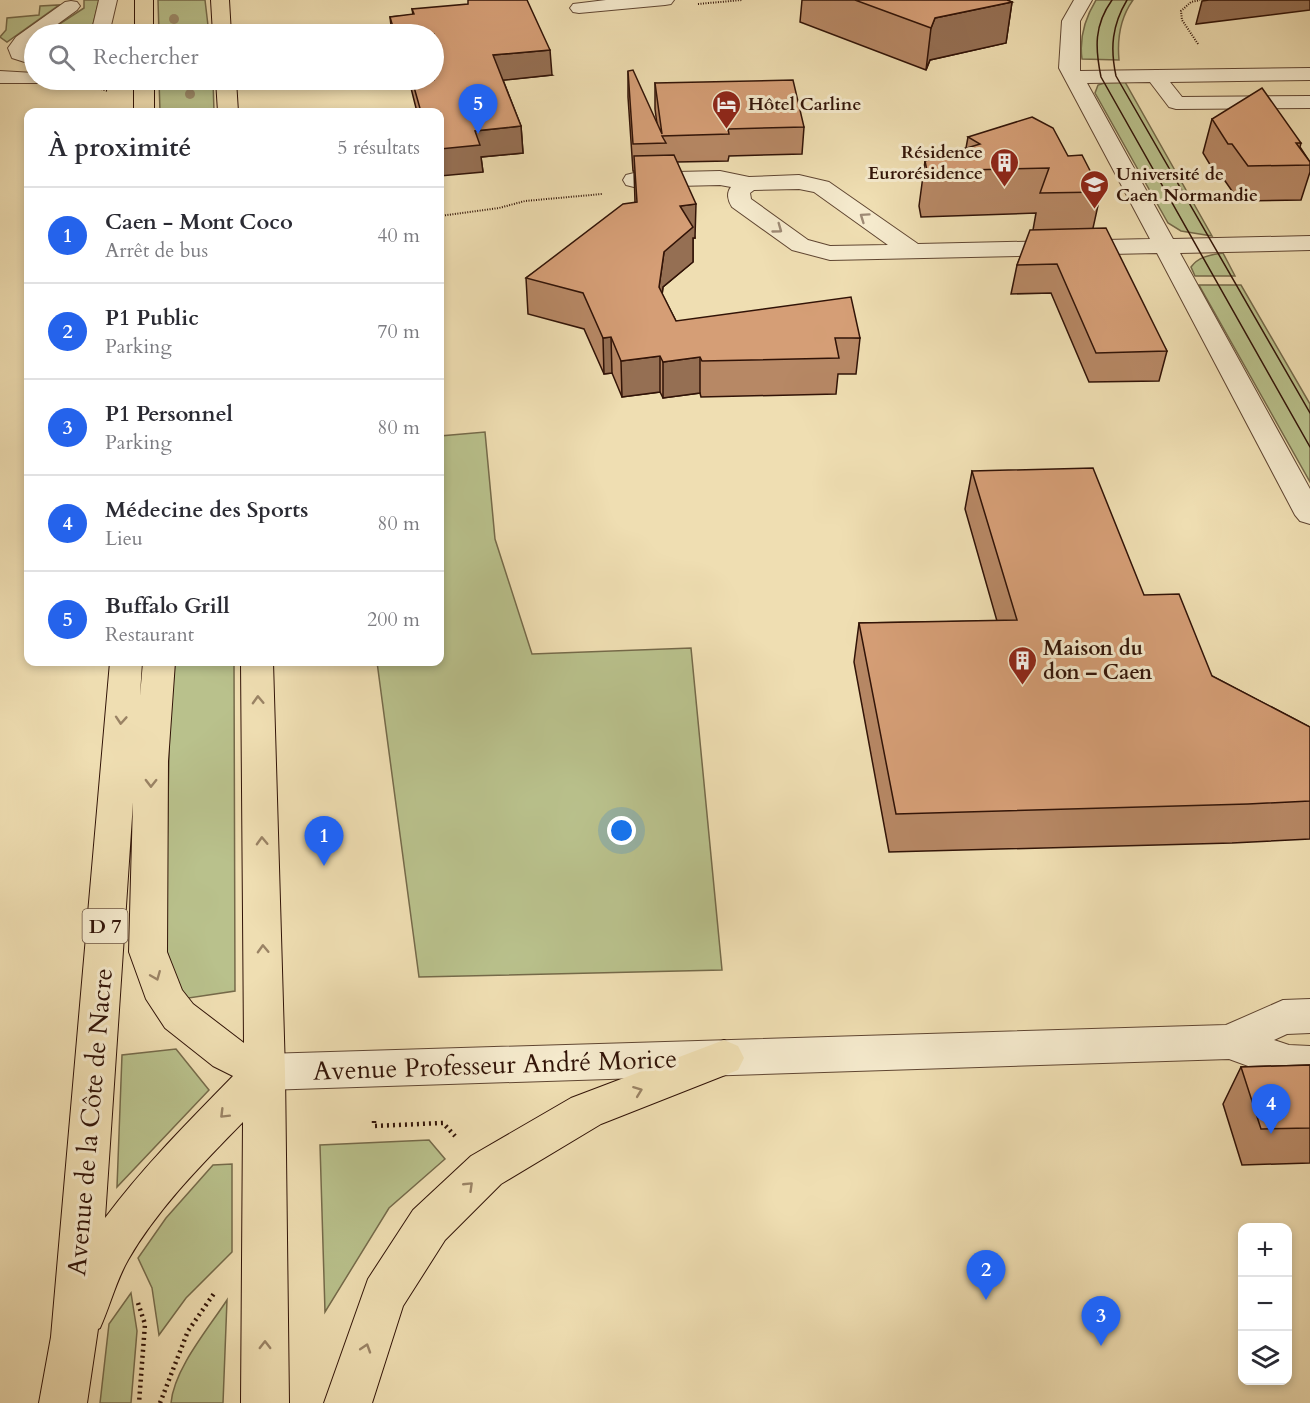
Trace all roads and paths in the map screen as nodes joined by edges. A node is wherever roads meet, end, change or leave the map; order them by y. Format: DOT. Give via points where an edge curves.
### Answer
graph roads {
  1 [pos="108,0"];
  2 [pos="144,0"];
  3 [pos="220,0"];
  4 [pos="665,0"];
  5 [pos="1083,0"];
  6 [pos="1200,0"];
  7 [pos="71,6"];
  8 [pos="579,8"];
  9 [pos="46,24"];
  10 [pos="102,24"];
  11 [pos="144,24"];
  12 [pos="221,24"];
  13 [pos="24,40"];
  14 [pos="24,56"];
  15 [pos="1310,74"];
  16 [pos="1218,75"];
  17 [pos="1074,76"];
  18 [pos="1156,76"];
  19 [pos="0,77"];
  20 [pos="24,78"];
  21 [pos="102,90"];
  22 [pos="144,90"];
  23 [pos="227,90"];
  24 [pos="115,94"];
  25 [pos="1310,102"];
  26 [pos="144,108"];
  27 [pos="228,108"];
  28 [pos="611,193"];
  29 [pos="444,215"];
  30 [pos="1310,243"];
  31 [pos="1165,246"];
  32 [pos="912,251"];
  33 [pos="1310,515"];
  34 [pos="126,666"];
  35 [pos="159,666"];
  36 [pos="257,666"];
  37 [pos="1310,1016"];
  38 [pos="1229,1042"];
  39 [pos="724,1058"];
  40 [pos="1310,1064"];
  41 [pos="265,1072"];
  42 [pos="374,1121"];
  43 [pos="459,1140"];
  44 [pos="267,1238"];
  45 [pos="74,1337"];
  46 [pos="63,1403"];
  47 [pos="160,1403"];
  48 [pos="265,1403"];
  49 [pos="348,1403"];
  1 -- 10 [label="street"];
  2 -- 11 [label="main road"];
  3 -- 12 [label="main road"];
  4 -- 8 [label="street"];
  5 -- 17 [label="street" via="1071,21 1069,62"];
  6 -- 16 [label="path" via="1181,11 1182,20"];
  7 -- 9 [label="street"];
  13 -- 14 [label="street" via="18,48"];
  15 -- 16 [label="street"];
  16 -- 18 [label="street"];
  17 -- 18 [label="street"];
  17 -- 31 [label="street"];
  18 -- 25 [label="street" via="1176,103"];
  19 -- 20 [label="street"];
  21 -- 24 [label="path"];
  22 -- 26 [label="main road"];
  23 -- 27 [label="main road"];
  28 -- 29 [label="path" via="525,201"];
  30 -- 31 [label="street"];
  31 -- 32 [label="street"];
  31 -- 33 [label="street"];
  32 -- 32 [label="street, one-way" via="821,187 800,182 744,188 740,202 800,245 830,253"];
  34 -- 45 [label="main road, Avenue de la Côte de Nacre / D 7, one-way"];
  35 -- 41 [label="main road, one-way" via="151,761 148,952 166,999 179,1016 227,1054"];
  41 -- 36 [label="main road, one-way"];
  37 -- 38 [label="street" via="1283,1017"];
  38 -- 39 [label="street, Avenue Professeur André Morice"];
  38 -- 40 [label="street" via="1289,1063"];
  39 -- 41 [label="street, Avenue Professeur André Morice"];
  49 -- 39 [label="main road, one-way" via="384,1295 429,1225 486,1170 586,1111"];
  41 -- 44 [label="main road"];
  41 -- 45 [label="main road, one-way" via="144,1201 111,1247"];
  42 -- 43 [label="path" via="374,1126 443,1123"];
  44 -- 47 [label="path" via="197,1312"];
  48 -- 44 [label="main road, one-way"];
  45 -- 46 [label="main road, Avenue de la Côte de Nacre / D 7"];
}
